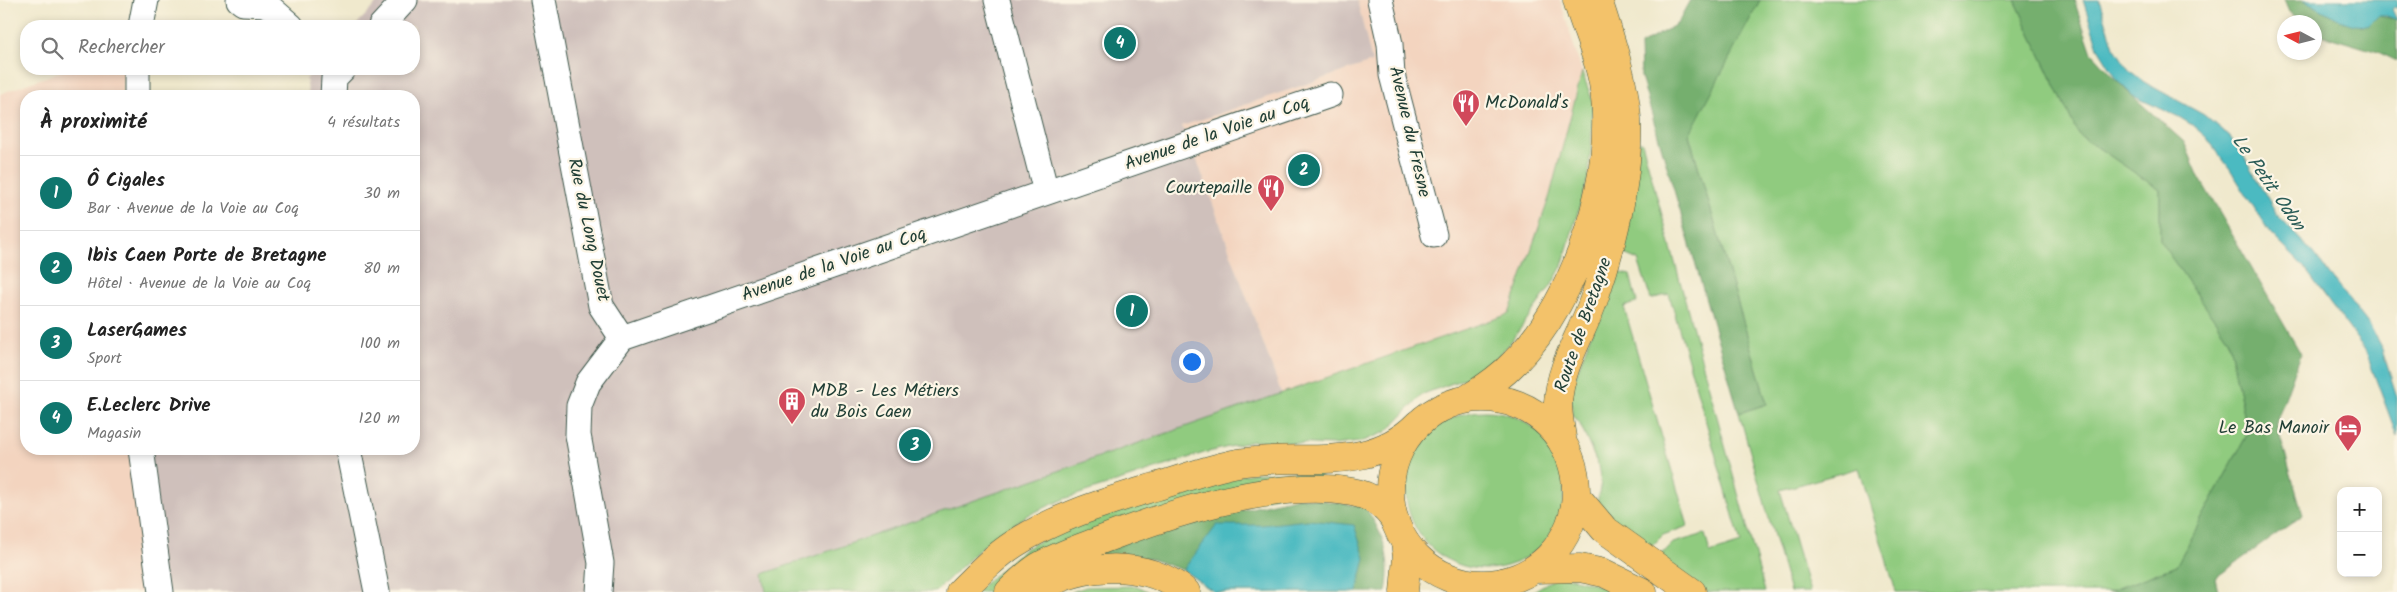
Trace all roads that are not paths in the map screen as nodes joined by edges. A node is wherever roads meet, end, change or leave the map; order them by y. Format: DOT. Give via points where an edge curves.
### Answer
graph roads {
  1 [pos="146,0"];
  2 [pos="239,0"];
  3 [pos="405,0"];
  4 [pos="543,0"];
  5 [pos="997,0"];
  6 [pos="1380,0"];
  7 [pos="1577,0"];
  8 [pos="1598,0"];
  9 [pos="142,20"];
  10 [pos="284,20"];
  11 [pos="387,20"];
  12 [pos="137,75"];
  13 [pos="337,75"];
  14 [pos="137,90"];
  15 [pos="333,90"];
  16 [pos="1330,95"];
  17 [pos="1046,192"];
  18 [pos="1434,235"];
  19 [pos="622,338"];
  20 [pos="1468,399"];
  21 [pos="1418,424"];
  22 [pos="1563,444"];
  23 [pos="142,455"];
  24 [pos="349,455"];
  25 [pos="1576,496"];
  26 [pos="1400,532"];
  27 [pos="1534,569"];
  28 [pos="1491,587"];
  29 [pos="161,592"];
  30 [pos="377,592"];
  31 [pos="599,592"];
  32 [pos="960,592"];
  33 [pos="1009,592"];
  34 [pos="1034,592"];
  35 [pos="1186,592"];
  36 [pos="1404,592"];
  37 [pos="1643,592"];
  38 [pos="1692,592"];
  1 -- 9 [label="street"];
  2 -- 10 [label="street" via="266,4"];
  3 -- 11 [label="street"];
  4 -- 19 [label="street, Rue du Long Douet" via="601,306"];
  5 -- 17 [label="street"];
  6 -- 18 [label="street, Avenue du Fresne" via="1390,44 1392,75"];
  7 -- 20 [label="main road, Route de Bretagne" via="1601,76 1605,105 1602,177 1590,225 1561,298 1542,327 1516,361 1489,386"];
  8 -- 22 [label="main road, Route de Bretagne" via="1624,94 1627,142 1607,259 1560,389 1559,421"];
  12 -- 14 [label="street"];
  13 -- 15 [label="street"];
  16 -- 17 [label="street, Avenue de la Voie au Coq"];
  17 -- 19 [label="street, Avenue de la Voie au Coq"];
  19 -- 31 [label="street" via="588,383 579,406 578,436 601,563"];
  20 -- 21 [label="main road" via="1450,404"];
  20 -- 22 [label="main road" via="1490,398 1532,412 1550,426"];
  21 -- 26 [label="main road" via="1399,453 1391,480 1391,500"];
  21 -- 32 [label="main road" via="1404,438 1371,454 1338,459 1239,463 1084,510 1014,544"];
  22 -- 25 [label="main road" via="1574,469"];
  23 -- 29 [label="street"];
  24 -- 30 [label="street"];
  25 -- 27 [label="main road" via="1564,537 1551,555"];
  25 -- 38 [label="main road" via="1604,529"];
  26 -- 28 [label="main road" via="1417,557 1432,569 1466,583"];
  26 -- 33 [label="main road" via="1377,502 1354,492 1307,488 1235,499 1141,525 1057,557 1020,580"];
  26 -- 36 [label="main road" via="1408,557"];
  27 -- 28 [label="main road"];
  27 -- 37 [label="main road" via="1580,568 1604,573"];
  34 -- 35 [label="main road" via="1077,571 1109,567 1149,574 1177,584"];
}
